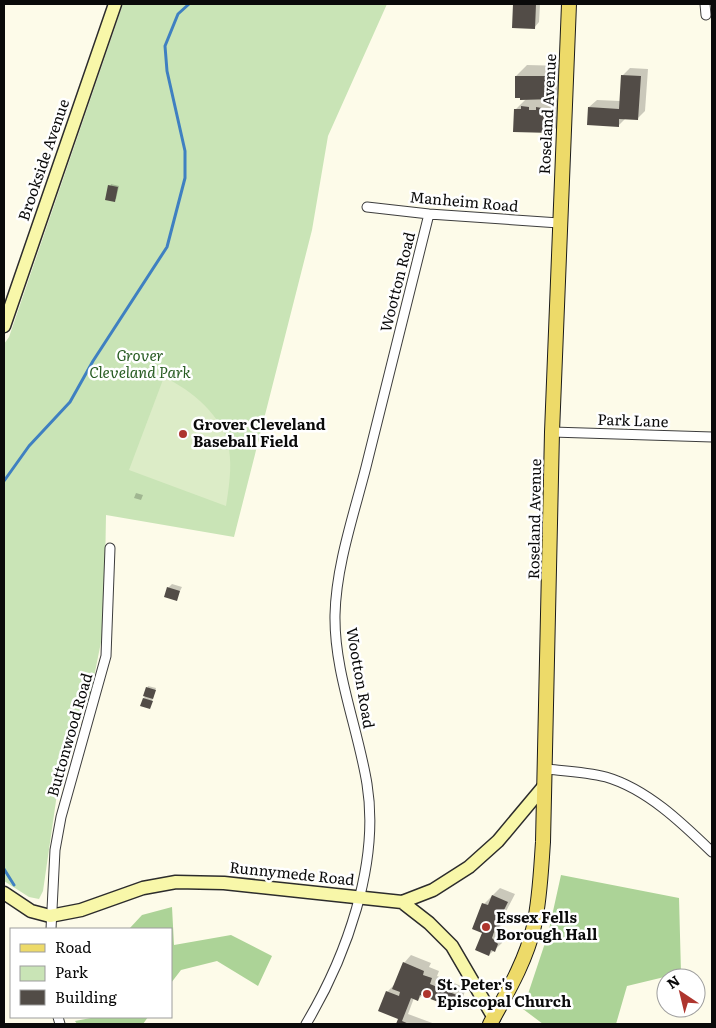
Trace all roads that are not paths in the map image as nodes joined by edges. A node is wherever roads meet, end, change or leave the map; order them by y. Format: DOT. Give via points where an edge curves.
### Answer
graph roads {
  1 [pos="115,4"];
  2 [pos="569,4"];
  3 [pos="706,4"];
  4 [pos="706,15"];
  5 [pos="367,207"];
  6 [pos="429,214"];
  7 [pos="559,223"];
  8 [pos="4,326"];
  9 [pos="552,432"];
  10 [pos="712,437"];
  11 [pos="110,548"];
  12 [pos="546,769"];
  13 [pos="544,786"];
  14 [pos="712,852"];
  15 [pos="4,893"];
  16 [pos="358,898"];
  17 [pos="402,902"];
  18 [pos="51,923"];
  19 [pos="492,1021"];
  20 [pos="306,1024"];
  1 -- 8 [label="street, Brookside Avenue"];
  2 -- 7 [label="main road, Roseland Avenue"];
  3 -- 4 [label="street"];
  5 -- 6 [label="street, Manheim Road"];
  6 -- 7 [label="street, Manheim Road"];
  6 -- 16 [label="street, Wootton Road" via="351,523 335,615 340,661 367,786 370,820"];
  7 -- 9 [label="main road, Roseland Avenue"];
  9 -- 10 [label="street, Park Lane"];
  9 -- 12 [label="main road, Roseland Avenue"];
  11 -- 18 [label="street, Buttonwood Road" via="106,656 55,850"];
  12 -- 13 [label="main road, Roseland Avenue"];
  12 -- 14 [label="street" via="592,774 632,788 662,808"];
  13 -- 17 [label="street, Runnymede Road" via="498,842 469,867 432,890"];
  13 -- 19 [label="main road, Roseland Avenue" via="544,842 534,926 520,966"];
  15 -- 18 [label="street, Runnymede Road"];
  16 -- 17 [label="street, Runnymede Road"];
  16 -- 18 [label="street, Runnymede Road" via="224,883 176,882 143,888"];
  16 -- 20 [label="street, Wootton Road" via="340,961"];
  17 -- 19 [label="street" via="452,946"];
}
